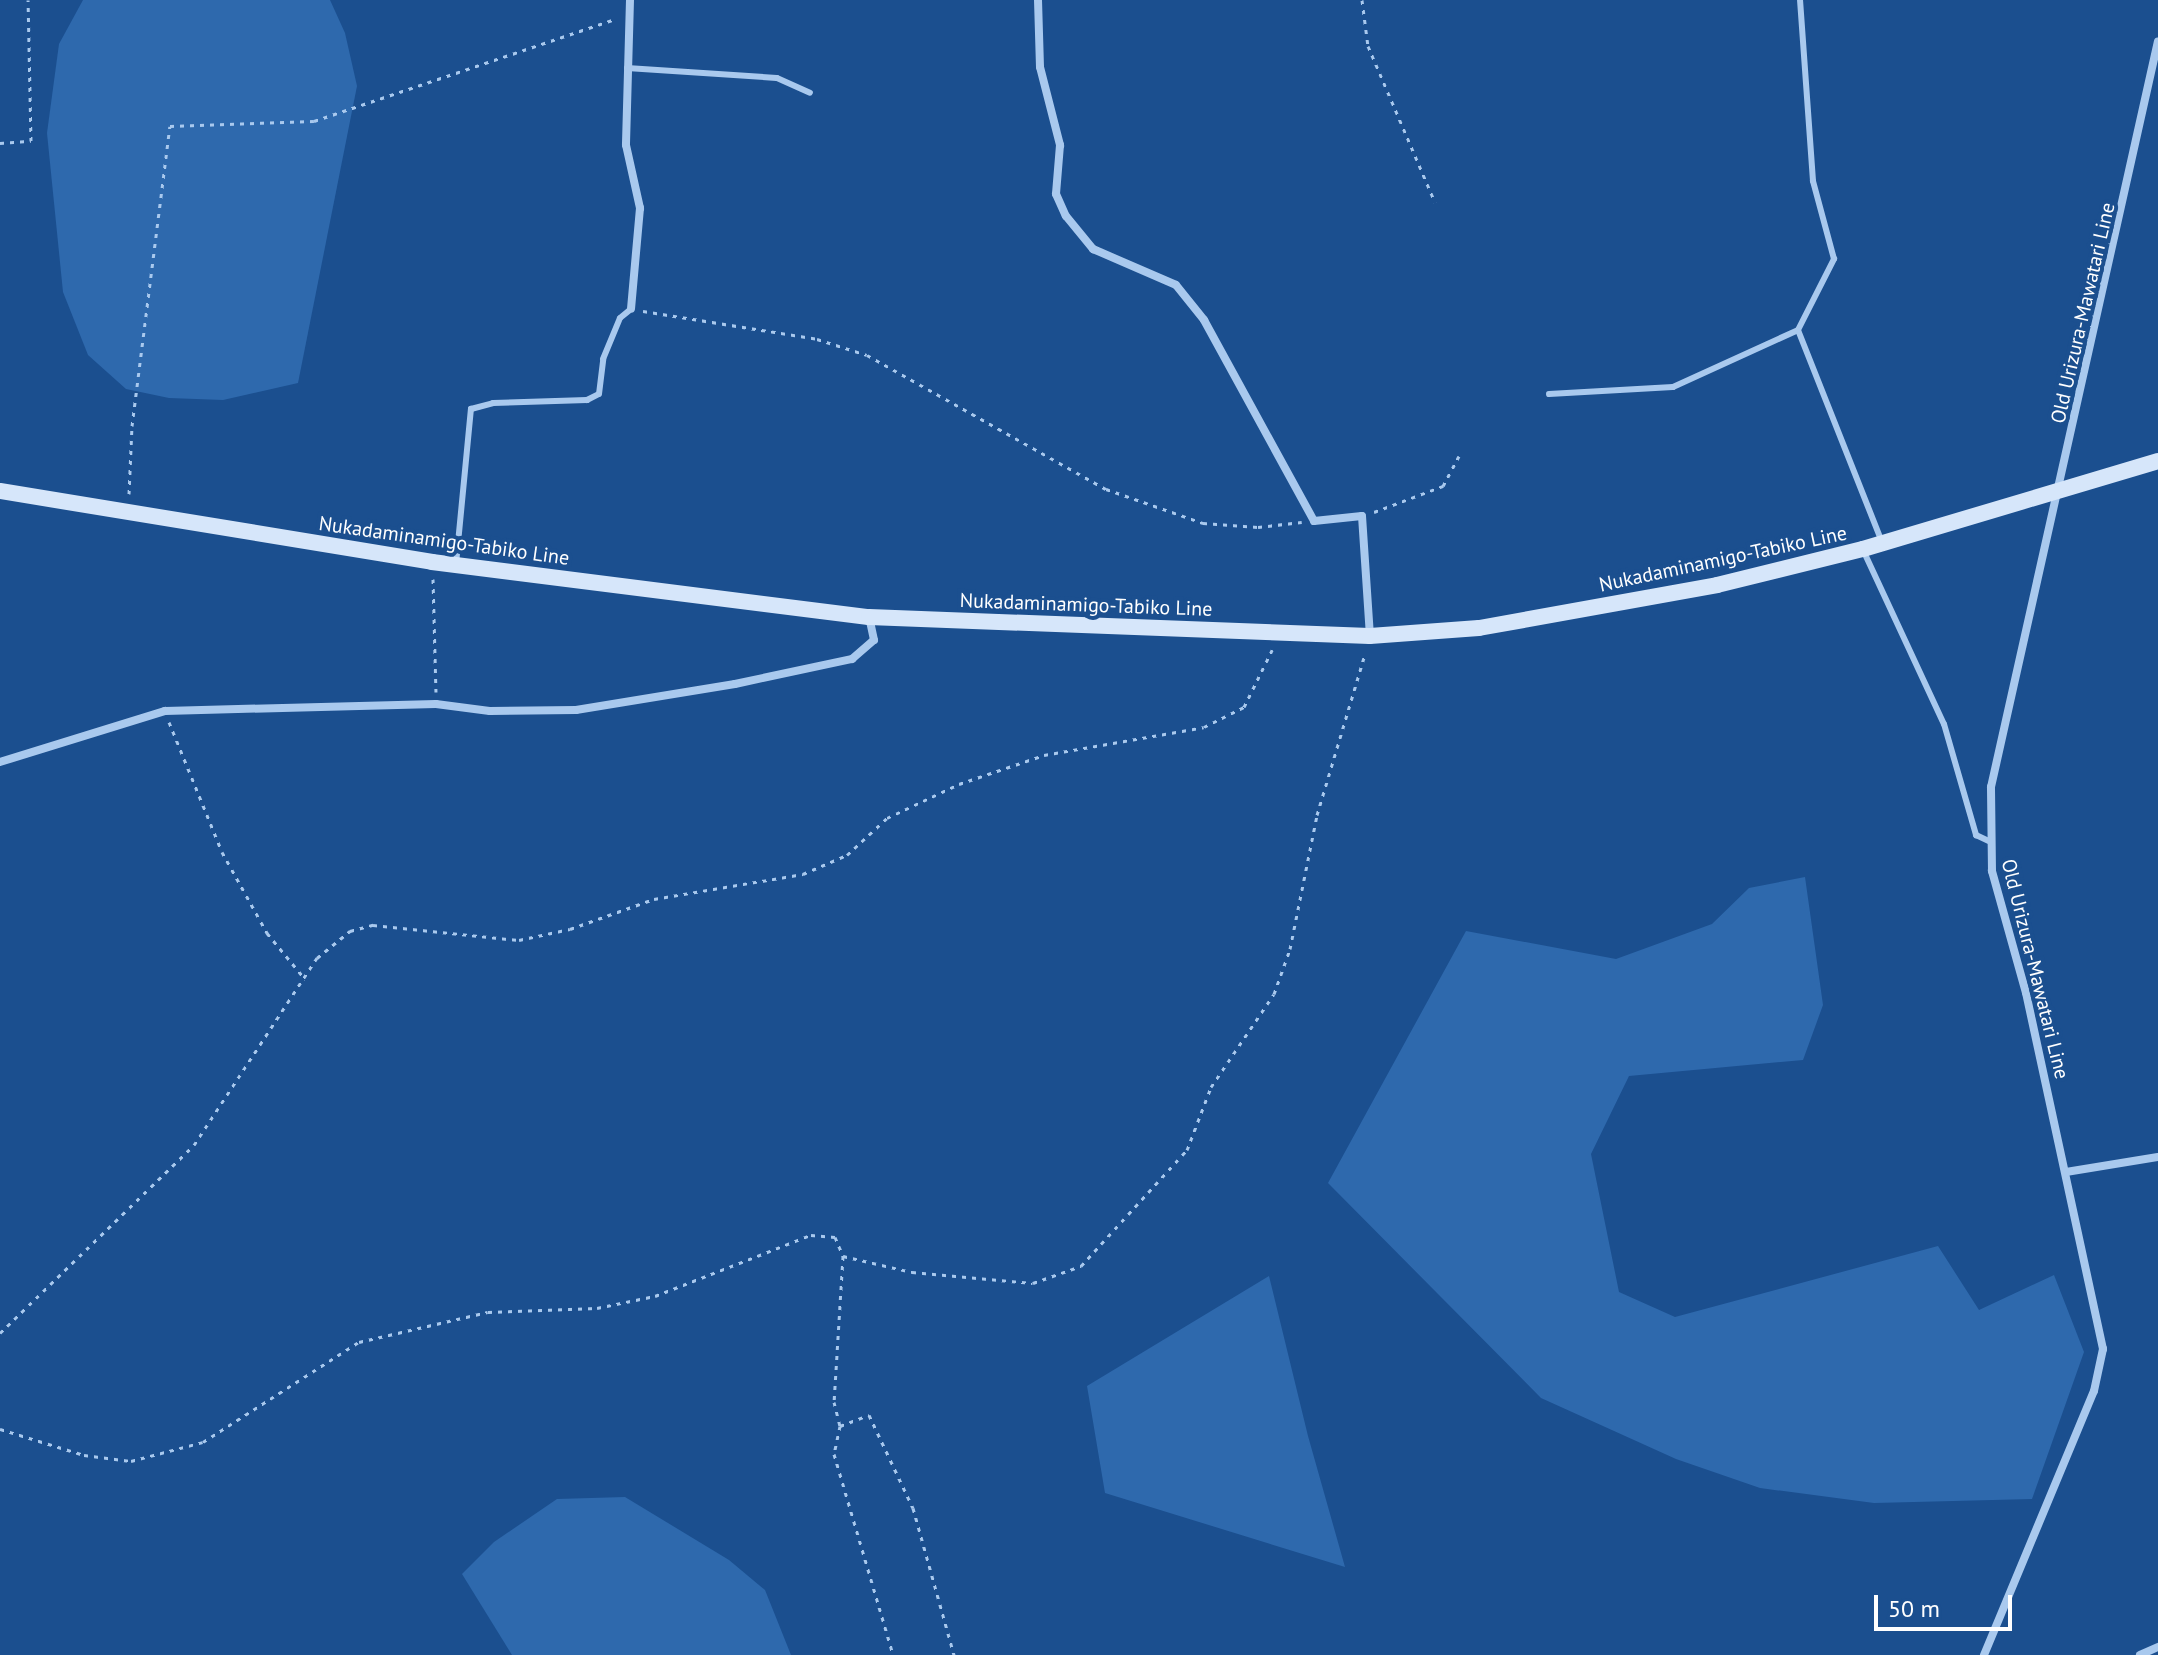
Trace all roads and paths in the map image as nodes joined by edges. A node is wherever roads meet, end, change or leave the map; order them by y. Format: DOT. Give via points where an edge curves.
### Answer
graph roads {
  1 [pos="28,0"];
  2 [pos="630,0"];
  3 [pos="1038,0"];
  4 [pos="1362,0"];
  5 [pos="1800,0"];
  6 [pos="628,15"];
  7 [pos="2158,41"];
  8 [pos="627,68"];
  9 [pos="810,93"];
  10 [pos="0,143"];
  11 [pos="1435,202"];
  12 [pos="631,309"];
  13 [pos="1798,330"];
  14 [pos="1549,394"];
  15 [pos="1459,456"];
  16 [pos="2158,461"];
  17 [pos="2059,488"];
  18 [pos="0,491"];
  19 [pos="128,509"];
  20 [pos="1362,516"];
  21 [pos="1314,521"];
  22 [pos="1882,544"];
  23 [pos="1863,549"];
  24 [pos="432,562"];
  25 [pos="455,565"];
  26 [pos="869,617"];
  27 [pos="1279,632"];
  28 [pos="1370,636"];
  29 [pos="436,704"];
  30 [pos="165,711"];
  31 [pos="0,762"];
  32 [pos="1989,841"];
  33 [pos="305,979"];
  34 [pos="2158,1157"];
  35 [pos="2066,1172"];
  36 [pos="843,1256"];
  37 [pos="0,1333"];
  38 [pos="840,1426"];
  39 [pos="0,1429"];
  40 [pos="2158,1647"];
  41 [pos="893,1655"];
  42 [pos="954,1655"];
  43 [pos="1984,1655"];
  44 [pos="2140,1655"];
  1 -- 10 [label="path" via="31,141"];
  2 -- 6 [label="street"];
  3 -- 21 [label="street" via="1040,67 1060,145 1056,194 1066,216 1093,249 1176,285 1204,320"];
  4 -- 11 [label="path" via="1368,46"];
  5 -- 13 [label="lane" via="1813,181 1834,259"];
  6 -- 8 [label="street"];
  6 -- 19 [label="path" via="314,121 170,126 132,426"];
  7 -- 17 [label="street, Old Urizura-Mawatari Line"];
  8 -- 9 [label="lane" via="777,78"];
  8 -- 12 [label="street" via="626,145 640,208"];
  12 -- 21 [label="path" via="817,339 867,355 1106,489 1203,523 1258,527"];
  12 -- 25 [label="lane" via="620,318 603,359 599,394 587,400 493,403 471,409"];
  13 -- 14 [label="lane" via="1673,387"];
  13 -- 22 [label="lane"];
  15 -- 20 [label="path" via="1443,486"];
  16 -- 17 [label="main road, Nukadaminamigo-Tabiko Line"];
  17 -- 22 [label="main road, Nukadaminamigo-Tabiko Line"];
  17 -- 32 [label="street, Old Urizura-Mawatari Line" via="1991,787"];
  18 -- 19 [label="main road, Nukadaminamigo-Tabiko Line"];
  19 -- 24 [label="main road, Nukadaminamigo-Tabiko Line"];
  20 -- 21 [label="street"];
  20 -- 28 [label="street"];
  22 -- 23 [label="main road, Nukadaminamigo-Tabiko Line"];
  23 -- 28 [label="main road, Nukadaminamigo-Tabiko Line" via="1717,585 1479,628"];
  23 -- 32 [label="lane" via="1944,724 1976,835"];
  24 -- 25 [label="main road, Nukadaminamigo-Tabiko Line"];
  24 -- 29 [label="path"];
  25 -- 26 [label="main road, Nukadaminamigo-Tabiko Line"];
  26 -- 27 [label="main road, Nukadaminamigo-Tabiko Line"];
  26 -- 29 [label="street" via="874,640 852,659 735,684 576,710 490,711"];
  27 -- 28 [label="main road, Nukadaminamigo-Tabiko Line"];
  27 -- 33 [label="path" via="1259,685 1244,707 1204,727 1044,755 959,784 887,818 847,855 803,874 654,899 570,929 519,940 373,925 350,931 317,958"];
  28 -- 36 [label="path" via="1317,815 1290,949 1274,994 1211,1087 1187,1150 1081,1266 1033,1283 912,1272"];
  29 -- 30 [label="street"];
  30 -- 31 [label="street"];
  30 -- 33 [label="path" via="222,852 267,933"];
  32 -- 35 [label="street, Old Urizura-Mawatari Line"];
  33 -- 37 [label="path" via="194,1145"];
  34 -- 35 [label="street"];
  35 -- 43 [label="street, Old Urizura-Mawatari Line" via="2103,1349 2094,1391"];
  36 -- 38 [label="path" via="834,1402"];
  36 -- 39 [label="path" via="835,1237 811,1235 655,1296 597,1308 488,1312 413,1326 359,1342 203,1442 131,1461 84,1455"];
  38 -- 41 [label="path" via="834,1454"];
  38 -- 42 [label="path" via="869,1415 913,1508"];
  40 -- 44 [label="street"];
}
